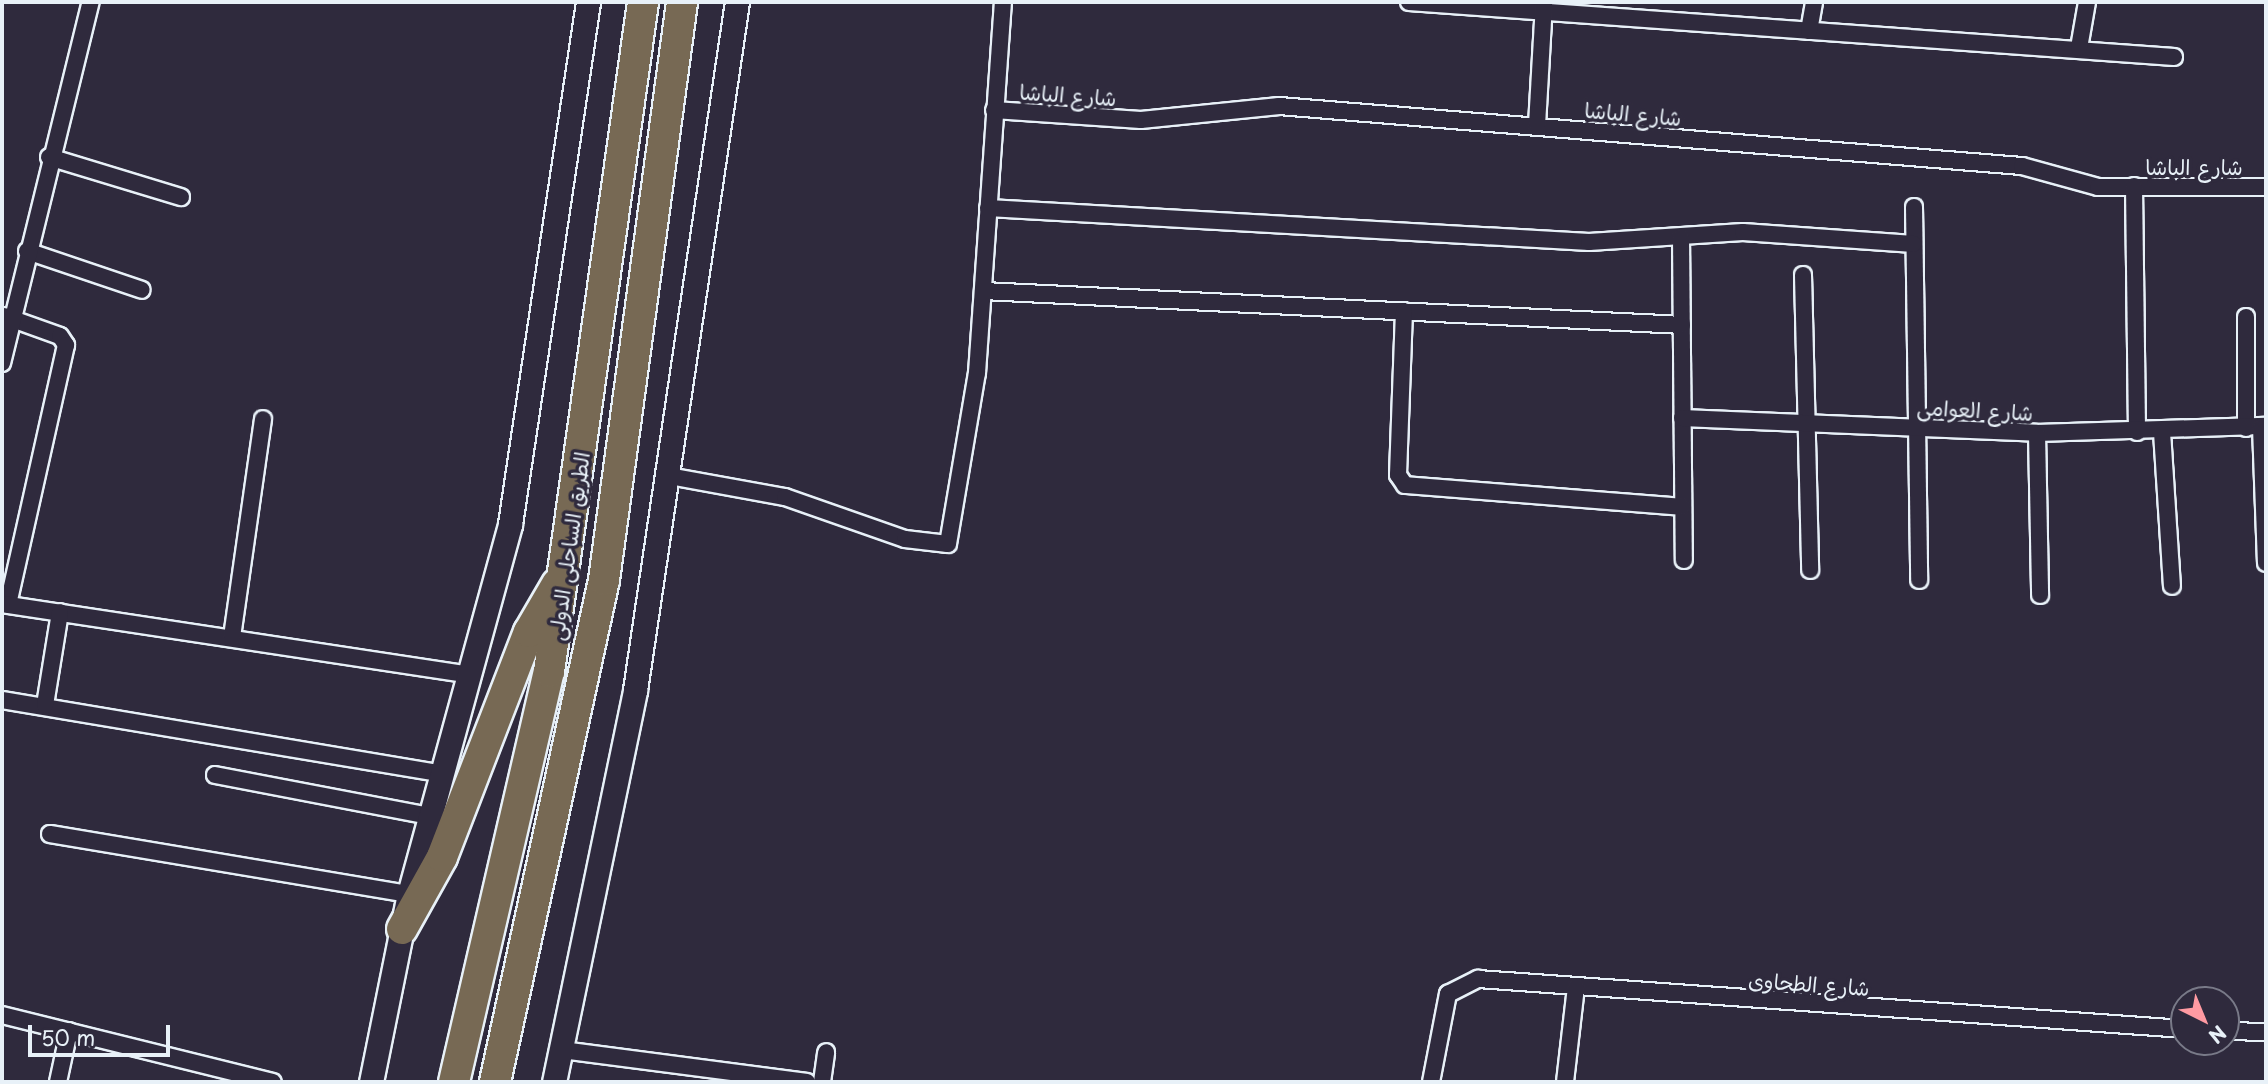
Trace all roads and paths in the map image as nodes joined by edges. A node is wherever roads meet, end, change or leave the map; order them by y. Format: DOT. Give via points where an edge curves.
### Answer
graph roads {
  1 [pos="91,2"];
  2 [pos="588,2"];
  3 [pos="643,2"];
  4 [pos="682,2"];
  5 [pos="737,2"];
  6 [pos="1003,2"];
  7 [pos="1409,2"];
  8 [pos="1814,2"];
  9 [pos="2087,2"];
  10 [pos="1544,6"];
  11 [pos="1810,31"];
  12 [pos="2079,48"];
  13 [pos="2174,57"];
  14 [pos="994,110"];
  15 [pos="1537,125"];
  16 [pos="49,157"];
  17 [pos="2134,186"];
  18 [pos="2266,187"];
  19 [pos="181,197"];
  20 [pos="1914,207"];
  21 [pos="988,208"];
  22 [pos="1681,237"];
  23 [pos="1914,244"];
  24 [pos="27,251"];
  25 [pos="1803,275"];
  26 [pos="142,290"];
  27 [pos="983,290"];
  28 [pos="1404,312"];
  29 [pos="6,317"];
  30 [pos="2246,317"];
  31 [pos="1682,325"];
  32 [pos="2,363"];
  33 [pos="1682,418"];
  34 [pos="263,419"];
  35 [pos="1807,423"];
  36 [pos="1916,427"];
  37 [pos="2258,427"];
  38 [pos="2137,432"];
  39 [pos="2162,432"];
  40 [pos="2037,433"];
  41 [pos="669,476"];
  42 [pos="1682,507"];
  43 [pos="1684,559"];
  44 [pos="2266,563"];
  45 [pos="1810,570"];
  46 [pos="565,572"];
  47 [pos="1919,580"];
  48 [pos="2172,586"];
  49 [pos="2040,594"];
  50 [pos="5,604"];
  51 [pos="60,612"];
  52 [pos="232,637"];
  53 [pos="469,675"];
  54 [pos="2,700"];
  55 [pos="45,705"];
  56 [pos="442,774"];
  57 [pos="215,775"];
  58 [pos="430,816"];
  59 [pos="50,834"];
  60 [pos="410,894"];
  61 [pos="402,929"];
  62 [pos="1576,987"];
  63 [pos="2,1015"];
  64 [pos="2170,1028"];
  65 [pos="69,1031"];
  66 [pos="2240,1031"];
  67 [pos="2266,1032"];
  68 [pos="562,1050"];
  69 [pos="826,1052"];
  70 [pos="714,1075"];
  71 [pos="58,1082"];
  72 [pos="273,1082"];
  73 [pos="371,1082"];
  74 [pos="454,1082"];
  75 [pos="495,1082"];
  76 [pos="554,1082"];
  77 [pos="807,1082"];
  78 [pos="822,1082"];
  79 [pos="1432,1082"];
  80 [pos="1565,1082"];
  1 -- 16 [label="street"];
  2 -- 53 [label="street" via="525,447"];
  3 -- 46 [label="highway, الطريق الساحلى الدولى"];
  4 -- 75 [label="highway, الطريق الساحلى الدولى" via="604,580"];
  5 -- 41 [label="street"];
  6 -- 14 [label="street"];
  7 -- 10 [label="street"];
  8 -- 11 [label="street"];
  9 -- 12 [label="street"];
  10 -- 11 [label="street"];
  10 -- 15 [label="street"];
  11 -- 12 [label="street"];
  12 -- 13 [label="street"];
  14 -- 15 [label="street, شارع الباشا" via="1141,120 1279,106"];
  14 -- 21 [label="street"];
  15 -- 17 [label="street, شارع الباشا" via="2022,166 2078,184"];
  16 -- 19 [label="street"];
  16 -- 24 [label="street"];
  17 -- 18 [label="street, شارع الباشا"];
  17 -- 38 [label="street"];
  20 -- 23 [label="street"];
  21 -- 22 [label="street" via="1589,242"];
  21 -- 27 [label="street"];
  22 -- 23 [label="street" via="1743,232"];
  22 -- 31 [label="street"];
  23 -- 36 [label="street"];
  24 -- 26 [label="street"];
  24 -- 29 [label="street"];
  25 -- 35 [label="street"];
  27 -- 28 [label="street"];
  27 -- 41 [label="street" via="967,454 948,544 905,540 785,497"];
  28 -- 31 [label="street"];
  28 -- 42 [label="street" via="1398,475 1405,485"];
  29 -- 32 [label="street"];
  29 -- 50 [label="street" via="60,336 66,345"];
  30 -- 37 [label="street"];
  31 -- 33 [label="street"];
  33 -- 35 [label="street, شارع العوامى"];
  33 -- 42 [label="street"];
  34 -- 52 [label="street"];
  35 -- 36 [label="street, شارع العوامى"];
  35 -- 45 [label="street"];
  36 -- 40 [label="street, شارع العوامى"];
  36 -- 47 [label="street"];
  37 -- 39 [label="street, شارع العوامى"];
  37 -- 44 [label="street"];
  38 -- 39 [label="street, شارع العوامى"];
  38 -- 40 [label="street, شارع العوامى"];
  39 -- 48 [label="street"];
  40 -- 49 [label="street"];
  41 -- 68 [label="street" via="615,803"];
  42 -- 43 [label="street"];
  46 -- 61 [label="highway" via="529,632 442,857"];
  46 -- 74 [label="highway, الطريق الساحلى الدولى" via="526,780"];
  50 -- 51 [label="street"];
  51 -- 52 [label="street"];
  51 -- 55 [label="street"];
  52 -- 53 [label="street"];
  53 -- 56 [label="street"];
  54 -- 55 [label="street"];
  55 -- 56 [label="street"];
  56 -- 58 [label="street"];
  57 -- 58 [label="street"];
  58 -- 60 [label="street"];
  59 -- 60 [label="street"];
  60 -- 61 [label="street"];
  61 -- 73 [label="street"];
  62 -- 64 [label="street, شارع الطحاوى"];
  62 -- 79 [label="street, شارع الطحاوى" via="1466,981 1443,1005"];
  62 -- 80 [label="street"];
  63 -- 65 [label="street"];
  65 -- 71 [label="street"];
  65 -- 72 [label="street"];
  66 -- 67 [label="street"];
  68 -- 70 [label="street"];
  68 -- 76 [label="street"];
  69 -- 78 [label="street"];
  70 -- 77 [label="street"];
}
